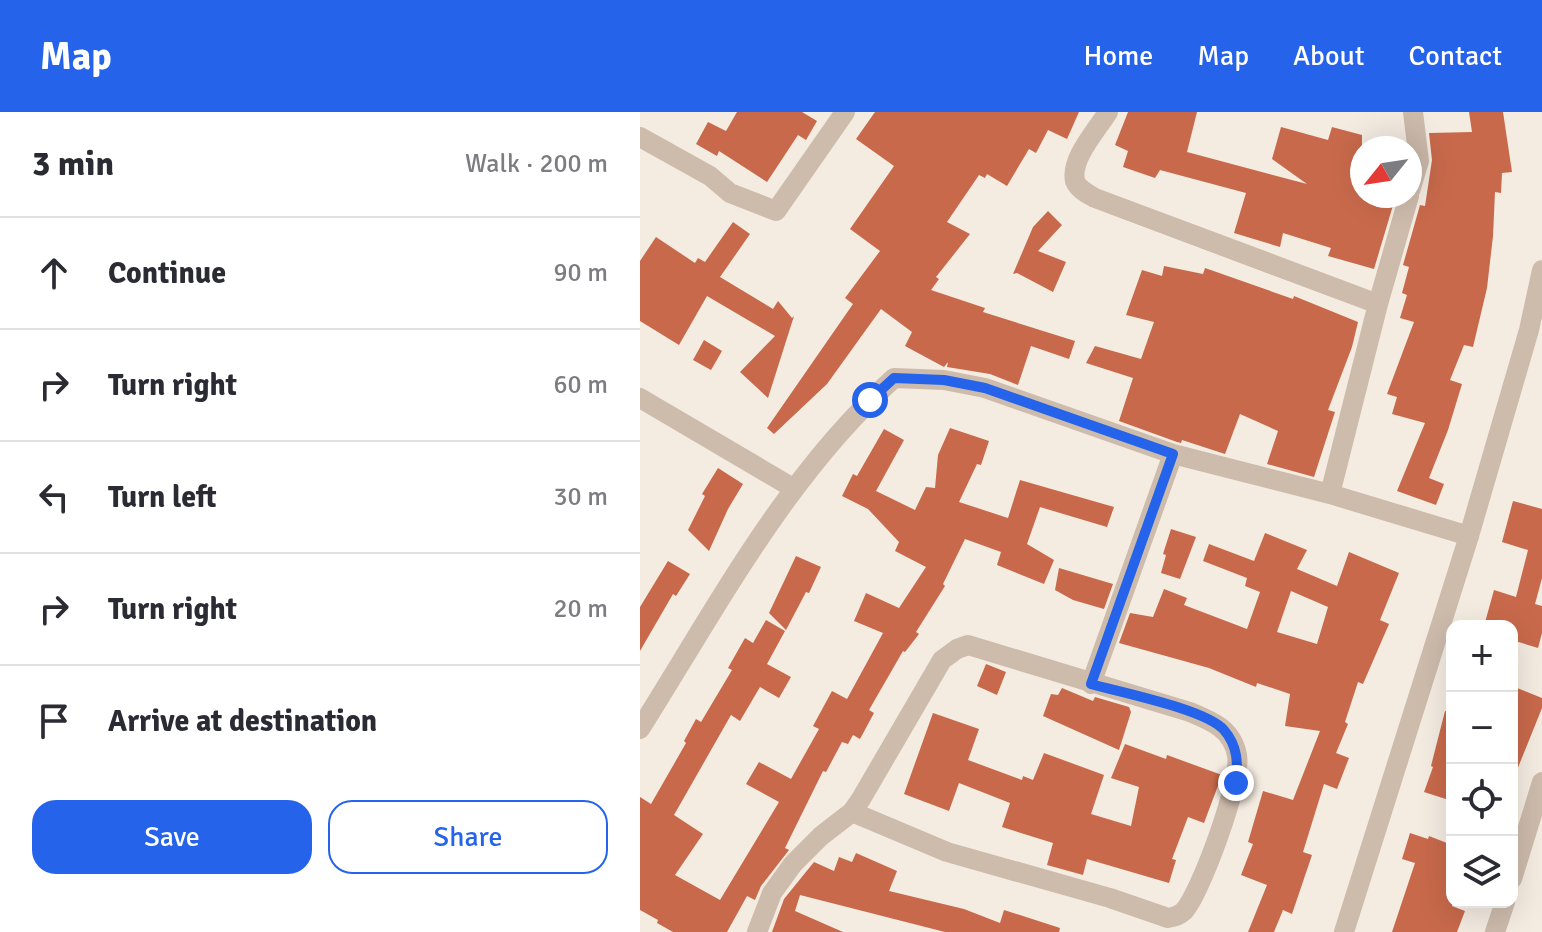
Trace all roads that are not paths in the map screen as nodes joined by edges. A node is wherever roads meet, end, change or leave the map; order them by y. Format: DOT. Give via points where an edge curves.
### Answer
graph roads {
  1 [pos="845,112"];
  2 [pos="1108,112"];
  3 [pos="1413,112"];
  4 [pos="1416,136"];
  5 [pos="640,137"];
  6 [pos="1405,208"];
  7 [pos="1542,270"];
  8 [pos="1378,304"];
  9 [pos="640,398"];
  10 [pos="1173,454"];
  11 [pos="793,488"];
  12 [pos="1330,494"];
  13 [pos="1469,536"];
  14 [pos="1091,684"];
  15 [pos="640,729"];
  16 [pos="1542,782"];
  17 [pos="852,812"];
  18 [pos="1518,860"];
  19 [pos="1503,908"];
  20 [pos="757,932"];
  21 [pos="1344,932"];
  22 [pos="1495,932"];
  1 -- 5 [label="street" via="776,211 730,193"];
  2 -- 8 [label="street" via="1075,166 1075,181 1082,190"];
  3 -- 4 [label="street"];
  6 -- 8 [label="street"];
  7 -- 13 [label="street"];
  8 -- 12 [label="street"];
  9 -- 11 [label="street"];
  10 -- 11 [label="street" via="985,388 894,378"];
  10 -- 12 [label="street"];
  10 -- 14 [label="street"];
  11 -- 15 [label="street"];
  12 -- 13 [label="street"];
  13 -- 21 [label="street"];
  14 -- 17 [label="street" via="968,645 957,649 936,668"];
  14 -- 17 [label="street" via="1190,712 1215,723 1234,746 1236,783 1198,887 1177,917 947,852"];
  16 -- 18 [label="street"];
  17 -- 20 [label="street" via="793,864 772,893"];
  19 -- 22 [label="street"];
}
